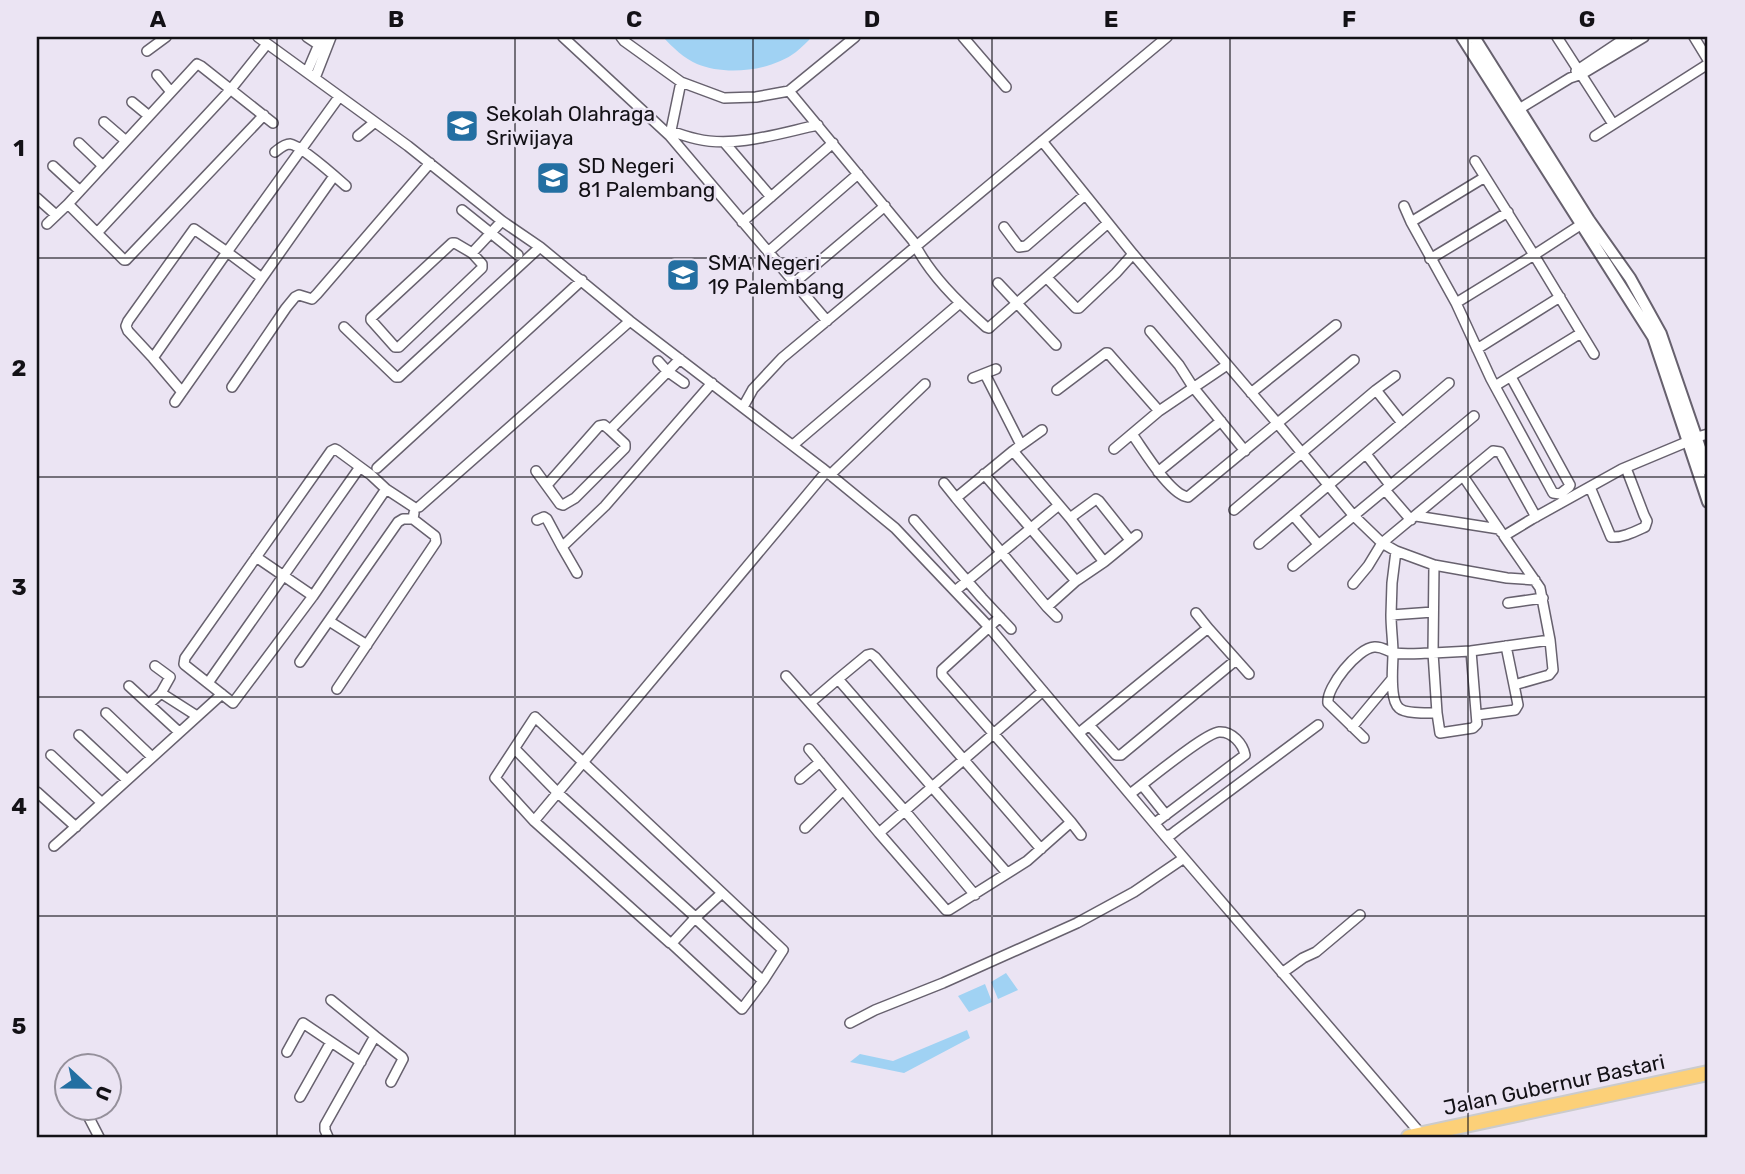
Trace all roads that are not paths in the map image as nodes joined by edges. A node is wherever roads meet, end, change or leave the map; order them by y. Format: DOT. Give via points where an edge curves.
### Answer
graph roads {
  1 [pos="166,37"];
  2 [pos="258,37"];
  3 [pos="307,37"];
  4 [pos="331,37"];
  5 [pos="564,37"];
  6 [pos="621,37"];
  7 [pos="855,37"];
  8 [pos="963,37"];
  9 [pos="1167,37"];
  10 [pos="1462,37"];
  11 [pos="1474,37"];
  12 [pos="1557,37"];
  13 [pos="1626,37"];
  14 [pos="1644,37"];
  15 [pos="1694,37"];
  16 [pos="321,41"];
  17 [pos="267,44"];
  18 [pos="1617,48"];
  19 [pos="147,51"];
  20 [pos="1708,62"];
  21 [pos="1580,72"];
  22 [pos="157,75"];
  23 [pos="311,75"];
  24 [pos="681,82"];
  25 [pos="1006,86"];
  26 [pos="231,89"];
  27 [pos="789,91"];
  28 [pos="171,92"];
  29 [pos="339,97"];
  30 [pos="132,102"];
  31 [pos="1519,109"];
  32 [pos="264,115"];
  33 [pos="149,116"];
  34 [pos="104,122"];
  35 [pos="274,122"];
  36 [pos="374,122"];
  37 [pos="1614,124"];
  38 [pos="818,125"];
  39 [pos="670,133"];
  40 [pos="358,136"];
  41 [pos="1595,136"];
  42 [pos="126,141"];
  43 [pos="1042,141"];
  44 [pos="724,142"];
  45 [pos="79,143"];
  46 [pos="833,143"];
  47 [pos="300,150"];
  48 [pos="275,152"];
  49 [pos="1475,161"];
  50 [pos="430,163"];
  51 [pos="53,166"];
  52 [pos="103,166"];
  53 [pos="858,174"];
  54 [pos="334,176"];
  55 [pos="1485,177"];
  56 [pos="346,186"];
  57 [pos="80,191"];
  58 [pos="1085,195"];
  59 [pos="771,197"];
  60 [pos="37,198"];
  61 [pos="68,204"];
  62 [pos="885,206"];
  63 [pos="1404,206"];
  64 [pos="462,210"];
  65 [pos="1508,212"];
  66 [pos="55,215"];
  67 [pos="502,221"];
  68 [pos="742,222"];
  69 [pos="1411,222"];
  70 [pos="1585,222"];
  71 [pos="1108,223"];
  72 [pos="47,224"];
  73 [pos="1004,227"];
  74 [pos="97,233"];
  75 [pos="492,234"];
  76 [pos="916,246"];
  77 [pos="540,247"];
  78 [pos="227,252"];
  79 [pos="768,252"];
  80 [pos="472,253"];
  81 [pos="1133,254"];
  82 [pos="518,255"];
  83 [pos="1534,255"];
  84 [pos="1430,258"];
  85 [pos="262,278"];
  86 [pos="1047,278"];
  87 [pos="582,281"];
  88 [pos="794,283"];
  89 [pos="998,283"];
  90 [pos="1560,297"];
  91 [pos="960,303"];
  92 [pos="1018,303"];
  93 [pos="1455,303"];
  94 [pos="631,321"];
  95 [pos="827,321"];
  96 [pos="1336,325"];
  97 [pos="344,327"];
  98 [pos="1150,331"];
  99 [pos="1581,333"];
  100 [pos="1056,345"];
  101 [pos="1477,349"];
  102 [pos="1594,354"];
  103 [pos="153,358"];
  104 [pos="680,359"];
  105 [pos="1354,360"];
  106 [pos="658,361"];
  107 [pos="1227,365"];
  108 [pos="996,369"];
  109 [pos="667,371"];
  110 [pos="985,374"];
  111 [pos="1395,376"];
  112 [pos="1511,377"];
  113 [pos="973,378"];
  114 [pos="684,383"];
  115 [pos="712,383"];
  116 [pos="1449,383"];
  117 [pos="925,384"];
  118 [pos="1495,386"];
  119 [pos="232,387"];
  120 [pos="1193,387"];
  121 [pos="1057,390"];
  122 [pos="1376,390"];
  123 [pos="182,391"];
  124 [pos="1251,393"];
  125 [pos="1520,394"];
  126 [pos="175,402"];
  127 [pos="1504,403"];
  128 [pos="743,407"];
  129 [pos="1159,411"];
  130 [pos="1474,416"];
  131 [pos="1221,421"];
  132 [pos="1402,423"];
  133 [pos="1278,424"];
  134 [pos="610,430"];
  135 [pos="1042,430"];
  136 [pos="1132,434"];
  137 [pos="1699,442"];
  138 [pos="793,445"];
  139 [pos="1017,448"];
  140 [pos="1114,449"];
  141 [pos="1245,451"];
  142 [pos="1302,453"];
  143 [pos="1366,454"];
  144 [pos="360,467"];
  145 [pos="377,468"];
  146 [pos="1626,468"];
  147 [pos="536,471"];
  148 [pos="1708,471"];
  149 [pos="1158,472"];
  150 [pos="828,474"];
  151 [pos="984,474"];
  152 [pos="1463,476"];
  153 [pos="944,483"];
  154 [pos="547,485"];
  155 [pos="1329,485"];
  156 [pos="1388,487"];
  157 [pos="1590,487"];
  158 [pos="386,489"];
  159 [pos="956,498"];
  160 [pos="1708,502"];
  161 [pos="1059,505"];
  162 [pos="415,508"];
  163 [pos="1234,510"];
  164 [pos="1293,515"];
  165 [pos="1353,515"];
  166 [pos="1536,517"];
  167 [pos="1070,518"];
  168 [pos="1413,518"];
  169 [pos="413,519"];
  170 [pos="537,520"];
  171 [pos="914,520"];
  172 [pos="1031,528"];
  173 [pos="1501,533"];
  174 [pos="1382,543"];
  175 [pos="1259,544"];
  176 [pos="1318,544"];
  177 [pos="562,547"];
  178 [pos="1396,551"];
  179 [pos="1001,553"];
  180 [pos="256,557"];
  181 [pos="1104,562"];
  182 [pos="1434,565"];
  183 [pos="1293,566"];
  184 [pos="577,573"];
  185 [pos="283,576"];
  186 [pos="968,580"];
  187 [pos="1535,580"];
  188 [pos="1076,581"];
  189 [pos="1353,584"];
  190 [pos="956,591"];
  191 [pos="313,596"];
  192 [pos="982,597"];
  193 [pos="1543,598"];
  194 [pos="1507,603"];
  195 [pos="970,607"];
  196 [pos="1047,607"];
  197 [pos="1433,612"];
  198 [pos="1196,613"];
  199 [pos="1391,615"];
  200 [pos="1000,617"];
  201 [pos="1057,617"];
  202 [pos="329,621"];
  203 [pos="989,627"];
  204 [pos="1208,628"];
  205 [pos="1012,629"];
  206 [pos="1550,640"];
  207 [pos="367,645"];
  208 [pos="1506,646"];
  209 [pos="1471,650"];
  210 [pos="1393,653"];
  211 [pos="1433,653"];
  212 [pos="1236,660"];
  213 [pos="300,662"];
  214 [pos="155,666"];
  215 [pos="1249,674"];
  216 [pos="786,676"];
  217 [pos="838,679"];
  218 [pos="1392,679"];
  219 [pos="208,683"];
  220 [pos="1514,685"];
  221 [pos="129,686"];
  222 [pos="337,689"];
  223 [pos="1043,691"];
  224 [pos="161,692"];
  225 [pos="222,694"];
  226 [pos="810,703"];
  227 [pos="149,704"];
  228 [pos="106,713"];
  229 [pos="1437,713"];
  230 [pos="1477,715"];
  231 [pos="197,716"];
  232 [pos="1089,724"];
  233 [pos="1318,724"];
  234 [pos="1352,727"];
  235 [pos="179,732"];
  236 [pos="1079,733"];
  237 [pos="994,734"];
  238 [pos="79,736"];
  239 [pos="1364,738"];
  240 [pos="515,749"];
  241 [pos="810,749"];
  242 [pos="51,755"];
  243 [pos="152,757"];
  244 [pos="964,760"];
  245 [pos="820,762"];
  246 [pos="583,763"];
  247 [pos="800,779"];
  248 [pos="127,780"];
  249 [pos="1142,785"];
  250 [pos="932,787"];
  251 [pos="843,790"];
  252 [pos="37,792"];
  253 [pos="558,793"];
  254 [pos="1130,794"];
  255 [pos="102,803"];
  256 [pos="905,811"];
  257 [pos="1166,815"];
  258 [pos="534,821"];
  259 [pos="1071,822"];
  260 [pos="1155,823"];
  261 [pos="76,827"];
  262 [pos="805,828"];
  263 [pos="879,834"];
  264 [pos="1081,835"];
  265 [pos="1165,836"];
  266 [pos="54,845"];
  267 [pos="1041,849"];
  268 [pos="1184,858"];
  269 [pos="1007,873"];
  270 [pos="722,893"];
  271 [pos="975,895"];
  272 [pos="1360,915"];
  273 [pos="695,918"];
  274 [pos="671,943"];
  275 [pos="1282,973"];
  276 [pos="763,981"];
  277 [pos="331,1000"];
  278 [pos="850,1023"];
  279 [pos="375,1036"];
  280 [pos="331,1042"];
  281 [pos="287,1052"];
  282 [pos="360,1062"];
  283 [pos="1708,1073"];
  284 [pos="391,1082"];
  285 [pos="300,1097"];
  286 [pos="1418,1136"];
  287 [pos="328,1137"];
  1 -- 19 [label="street"];
  2 -- 17 [label="street"];
  3 -- 16 [label="street"];
  4 -- 23 [label="street"];
  5 -- 39 [label="street"];
  6 -- 24 [label="street"];
  7 -- 27 [label="street"];
  8 -- 25 [label="street"];
  9 -- 43 [label="street"];
  10 -- 70 [label="street"];
  11 -- 31 [label="street"];
  12 -- 21 [label="street"];
  13 -- 18 [label="street"];
  14 -- 18 [label="street"];
  15 -- 20 [label="street"];
  16 -- 23 [label="street"];
  17 -- 23 [label="street"];
  17 -- 26 [label="street"];
  18 -- 21 [label="street"];
  20 -- 37 [label="street"];
  21 -- 31 [label="street"];
  21 -- 37 [label="street"];
  22 -- 28 [label="street"];
  23 -- 29 [label="street"];
  24 -- 27 [label="street" via="724,98"];
  24 -- 39 [label="street"];
  26 -- 28 [label="street" via="197,64"];
  26 -- 32 [label="street"];
  26 -- 74 [label="street"];
  27 -- 38 [label="street"];
  28 -- 33 [label="street"];
  29 -- 36 [label="street"];
  29 -- 47 [label="street"];
  30 -- 33 [label="street"];
  31 -- 70 [label="street"];
  32 -- 35 [label="street"];
  32 -- 74 [label="street" via="126,260"];
  33 -- 42 [label="street"];
  34 -- 42 [label="street"];
  36 -- 40 [label="street"];
  36 -- 50 [label="street"];
  37 -- 41 [label="street"];
  38 -- 44 [label="street"];
  38 -- 46 [label="street"];
  39 -- 44 [label="street"];
  39 -- 68 [label="street"];
  42 -- 52 [label="street"];
  43 -- 58 [label="street"];
  43 -- 76 [label="street"];
  44 -- 59 [label="street"];
  45 -- 52 [label="street"];
  46 -- 53 [label="street"];
  46 -- 59 [label="street"];
  47 -- 48 [label="street" via="290,144"];
  47 -- 54 [label="street"];
  47 -- 78 [label="street"];
  49 -- 55 [label="street"];
  50 -- 67 [label="street"];
  50 -- 119 [label="street" via="317,294 312,299 299,296 286,308"];
  51 -- 57 [label="street"];
  52 -- 57 [label="street"];
  53 -- 62 [label="street"];
  53 -- 79 [label="street"];
  54 -- 56 [label="street"];
  54 -- 85 [label="street"];
  55 -- 65 [label="street"];
  55 -- 69 [label="street"];
  57 -- 61 [label="street"];
  58 -- 71 [label="street"];
  58 -- 73 [label="street" via="1026,246 1019,247"];
  59 -- 68 [label="street"];
  60 -- 66 [label="street"];
  61 -- 66 [label="street"];
  61 -- 74 [label="street"];
  62 -- 76 [label="street"];
  62 -- 88 [label="street"];
  63 -- 69 [label="street"];
  64 -- 75 [label="street"];
  65 -- 83 [label="street"];
  65 -- 84 [label="street"];
  66 -- 72 [label="street"];
  67 -- 75 [label="street"];
  67 -- 77 [label="street"];
  68 -- 79 [label="street"];
  69 -- 84 [label="street"];
  70 -- 83 [label="street"];
  70 -- 137 [label="street" via="1653,337"];
  71 -- 81 [label="street"];
  71 -- 86 [label="street"];
  75 -- 80 [label="street"];
  75 -- 82 [label="street"];
  76 -- 91 [label="street"];
  76 -- 95 [label="street"];
  77 -- 87 [label="street"];
  77 -- 97 [label="street" via="399,377"];
  78 -- 85 [label="street"];
  78 -- 103 [label="street"];
  78 -- 103 [label="street" via="192,230 128,321 128,331"];
  79 -- 88 [label="street"];
  80 -- 80 [label="street" via="482,268 395,347 371,318 452,243"];
  81 -- 86 [label="street" via="1079,308"];
  81 -- 107 [label="street"];
  83 -- 90 [label="street"];
  83 -- 93 [label="street"];
  84 -- 93 [label="street"];
  85 -- 123 [label="street"];
  86 -- 92 [label="street"];
  87 -- 94 [label="street"];
  87 -- 145 [label="street"];
  88 -- 95 [label="street"];
  89 -- 92 [label="street"];
  90 -- 99 [label="street"];
  90 -- 101 [label="street"];
  91 -- 92 [label="street" via="989,328"];
  91 -- 138 [label="street"];
  92 -- 100 [label="street"];
  93 -- 101 [label="street"];
  94 -- 104 [label="street"];
  94 -- 162 [label="street"];
  95 -- 128 [label="street" via="766,374"];
  96 -- 124 [label="street"];
  98 -- 120 [label="street"];
  99 -- 102 [label="street"];
  99 -- 112 [label="street"];
  101 -- 118 [label="street"];
  103 -- 123 [label="street"];
  104 -- 109 [label="street"];
  104 -- 115 [label="street"];
  105 -- 133 [label="street"];
  106 -- 109 [label="street"];
  107 -- 120 [label="street"];
  107 -- 124 [label="street"];
  108 -- 110 [label="street"];
  109 -- 114 [label="street"];
  109 -- 134 [label="street"];
  110 -- 113 [label="street"];
  110 -- 139 [label="street"];
  111 -- 122 [label="street"];
  112 -- 118 [label="street"];
  112 -- 125 [label="street"];
  115 -- 128 [label="street"];
  115 -- 177 [label="street" via="605,506"];
  116 -- 132 [label="street"];
  117 -- 150 [label="street"];
  118 -- 127 [label="street"];
  120 -- 129 [label="street"];
  120 -- 131 [label="street"];
  121 -- 129 [label="street" via="1108,353"];
  122 -- 132 [label="street"];
  122 -- 142 [label="street"];
  123 -- 126 [label="street"];
  124 -- 133 [label="street"];
  125 -- 127 [label="street"];
  125 -- 127 [label="street" via="1570,485 1560,494 1553,493"];
  128 -- 138 [label="street"];
  129 -- 136 [label="street"];
  130 -- 156 [label="street"];
  131 -- 141 [label="street"];
  131 -- 149 [label="street"];
  132 -- 143 [label="street"];
  133 -- 141 [label="street"];
  133 -- 142 [label="street"];
  134 -- 154 [label="street" via="599,426"];
  134 -- 154 [label="street" via="625,448 575,498 562,505"];
  135 -- 139 [label="street"];
  136 -- 140 [label="street"];
  136 -- 149 [label="street"];
  137 -- 146 [label="street"];
  137 -- 148 [label="street"];
  137 -- 160 [label="street"];
  138 -- 150 [label="street"];
  139 -- 151 [label="street"];
  139 -- 161 [label="street"];
  141 -- 149 [label="street" via="1188,497"];
  142 -- 155 [label="street"];
  142 -- 163 [label="street"];
  143 -- 155 [label="street"];
  143 -- 156 [label="street"];
  144 -- 158 [label="street"];
  144 -- 180 [label="street" via="337,450 331,451"];
  144 -- 185 [label="street"];
  146 -- 157 [label="street"];
  146 -- 157 [label="street" via="1645,527 1611,537"];
  147 -- 154 [label="street"];
  150 -- 190 [label="street" via="889,522"];
  150 -- 246 [label="street"];
  151 -- 159 [label="street"];
  151 -- 172 [label="street"];
  152 -- 166 [label="street" via="1493,451 1500,452"];
  152 -- 168 [label="street"];
  152 -- 173 [label="street"];
  153 -- 159 [label="street"];
  155 -- 164 [label="street"];
  155 -- 165 [label="street"];
  156 -- 165 [label="street"];
  156 -- 168 [label="street"];
  157 -- 166 [label="street"];
  158 -- 162 [label="street"];
  158 -- 191 [label="street"];
  159 -- 179 [label="street"];
  161 -- 167 [label="street"];
  161 -- 172 [label="street"];
  162 -- 169 [label="street"];
  164 -- 175 [label="street"];
  164 -- 176 [label="street"];
  165 -- 174 [label="street"];
  165 -- 176 [label="street"];
  166 -- 173 [label="street"];
  167 -- 181 [label="street"];
  167 -- 181 [label="street" via="1096,499 1134,538"];
  168 -- 173 [label="street"];
  168 -- 174 [label="street"];
  169 -- 202 [label="street" via="398,522"];
  169 -- 207 [label="street" via="435,536 436,542"];
  170 -- 177 [label="street" via="547,519"];
  171 -- 186 [label="street"];
  172 -- 179 [label="street"];
  172 -- 188 [label="street"];
  173 -- 187 [label="street"];
  174 -- 178 [label="street"];
  174 -- 189 [label="street"];
  176 -- 183 [label="street"];
  177 -- 184 [label="street"];
  178 -- 182 [label="street"];
  178 -- 199 [label="street"];
  179 -- 186 [label="street"];
  179 -- 196 [label="street"];
  180 -- 185 [label="street"];
  180 -- 219 [label="street" via="185,658 185,666"];
  181 -- 188 [label="street"];
  182 -- 187 [label="street"];
  182 -- 197 [label="street"];
  185 -- 191 [label="street"];
  185 -- 219 [label="street"];
  186 -- 190 [label="street"];
  186 -- 192 [label="street"];
  187 -- 193 [label="street"];
  188 -- 196 [label="street"];
  190 -- 195 [label="street"];
  191 -- 225 [label="street" via="233,703"];
  192 -- 195 [label="street"];
  192 -- 200 [label="street"];
  193 -- 194 [label="street"];
  193 -- 206 [label="street"];
  195 -- 203 [label="street"];
  196 -- 201 [label="street"];
  197 -- 199 [label="street"];
  197 -- 211 [label="street"];
  198 -- 204 [label="street"];
  199 -- 210 [label="street"];
  200 -- 203 [label="street"];
  200 -- 205 [label="street"];
  202 -- 207 [label="street"];
  202 -- 213 [label="street"];
  203 -- 223 [label="street"];
  203 -- 237 [label="street" via="941,672"];
  204 -- 212 [label="street"];
  204 -- 232 [label="street"];
  206 -- 208 [label="street"];
  206 -- 220 [label="street" via="1552,673"];
  207 -- 222 [label="street"];
  208 -- 209 [label="street"];
  208 -- 220 [label="street"];
  209 -- 211 [label="street"];
  209 -- 230 [label="street"];
  210 -- 211 [label="street"];
  210 -- 218 [label="street"];
  210 -- 234 [label="street" via="1384,648 1366,649 1337,679 1328,703"];
  211 -- 229 [label="street"];
  212 -- 215 [label="street"];
  212 -- 232 [label="street" via="1121,755"];
  214 -- 224 [label="street" via="170,677"];
  216 -- 226 [label="street"];
  217 -- 226 [label="street"];
  217 -- 244 [label="street" via="871,654"];
  217 -- 250 [label="street"];
  218 -- 229 [label="street" via="1399,709"];
  218 -- 234 [label="street"];
  219 -- 225 [label="street"];
  220 -- 230 [label="street" via="1515,710"];
  221 -- 227 [label="street"];
  223 -- 236 [label="street"];
  223 -- 237 [label="street"];
  224 -- 227 [label="street"];
  224 -- 231 [label="street"];
  225 -- 231 [label="street"];
  226 -- 256 [label="street"];
  227 -- 235 [label="street"];
  228 -- 243 [label="street"];
  229 -- 230 [label="street" via="1441,734 1473,728"];
  231 -- 235 [label="street"];
  232 -- 236 [label="street"];
  233 -- 265 [label="street"];
  234 -- 239 [label="street"];
  235 -- 243 [label="street"];
  236 -- 254 [label="street"];
  237 -- 244 [label="street"];
  237 -- 259 [label="street"];
  238 -- 248 [label="street"];
  240 -- 246 [label="street" via="536,716"];
  240 -- 253 [label="street"];
  240 -- 258 [label="street" via="495,778"];
  241 -- 245 [label="street"];
  242 -- 255 [label="street"];
  243 -- 248 [label="street"];
  244 -- 250 [label="street"];
  244 -- 267 [label="street"];
  245 -- 247 [label="street"];
  245 -- 251 [label="street"];
  246 -- 253 [label="street"];
  246 -- 270 [label="street"];
  248 -- 255 [label="street"];
  249 -- 254 [label="street"];
  249 -- 257 [label="street"];
  249 -- 257 [label="street" via="1217,732 1229,733 1242,745 1245,755"];
  250 -- 256 [label="street"];
  250 -- 269 [label="street"];
  251 -- 262 [label="street"];
  251 -- 263 [label="street"];
  252 -- 261 [label="street"];
  253 -- 258 [label="street"];
  253 -- 273 [label="street"];
  254 -- 260 [label="street"];
  255 -- 261 [label="street"];
  256 -- 263 [label="street"];
  256 -- 271 [label="street"];
  257 -- 260 [label="street"];
  258 -- 274 [label="street"];
  259 -- 264 [label="street"];
  259 -- 267 [label="street"];
  260 -- 265 [label="street"];
  261 -- 266 [label="street"];
  263 -- 271 [label="street" via="946,910"];
  265 -- 268 [label="street"];
  267 -- 269 [label="street"];
  268 -- 275 [label="street"];
  268 -- 278 [label="street" via="1077,923"];
  269 -- 271 [label="street"];
  270 -- 273 [label="street"];
  270 -- 276 [label="street" via="783,950"];
  272 -- 275 [label="street"];
  273 -- 274 [label="street"];
  273 -- 276 [label="street"];
  274 -- 276 [label="street" via="742,1009"];
  275 -- 286 [label="street"];
  277 -- 279 [label="street"];
  279 -- 282 [label="street"];
  279 -- 284 [label="street" via="402,1057"];
  280 -- 281 [label="street" via="303,1023"];
  280 -- 282 [label="street"];
  280 -- 285 [label="street"];
  282 -- 287 [label="street" via="325,1125"];
  283 -- 286 [label="highway, Jalan Gubernur Bastari"];
}
